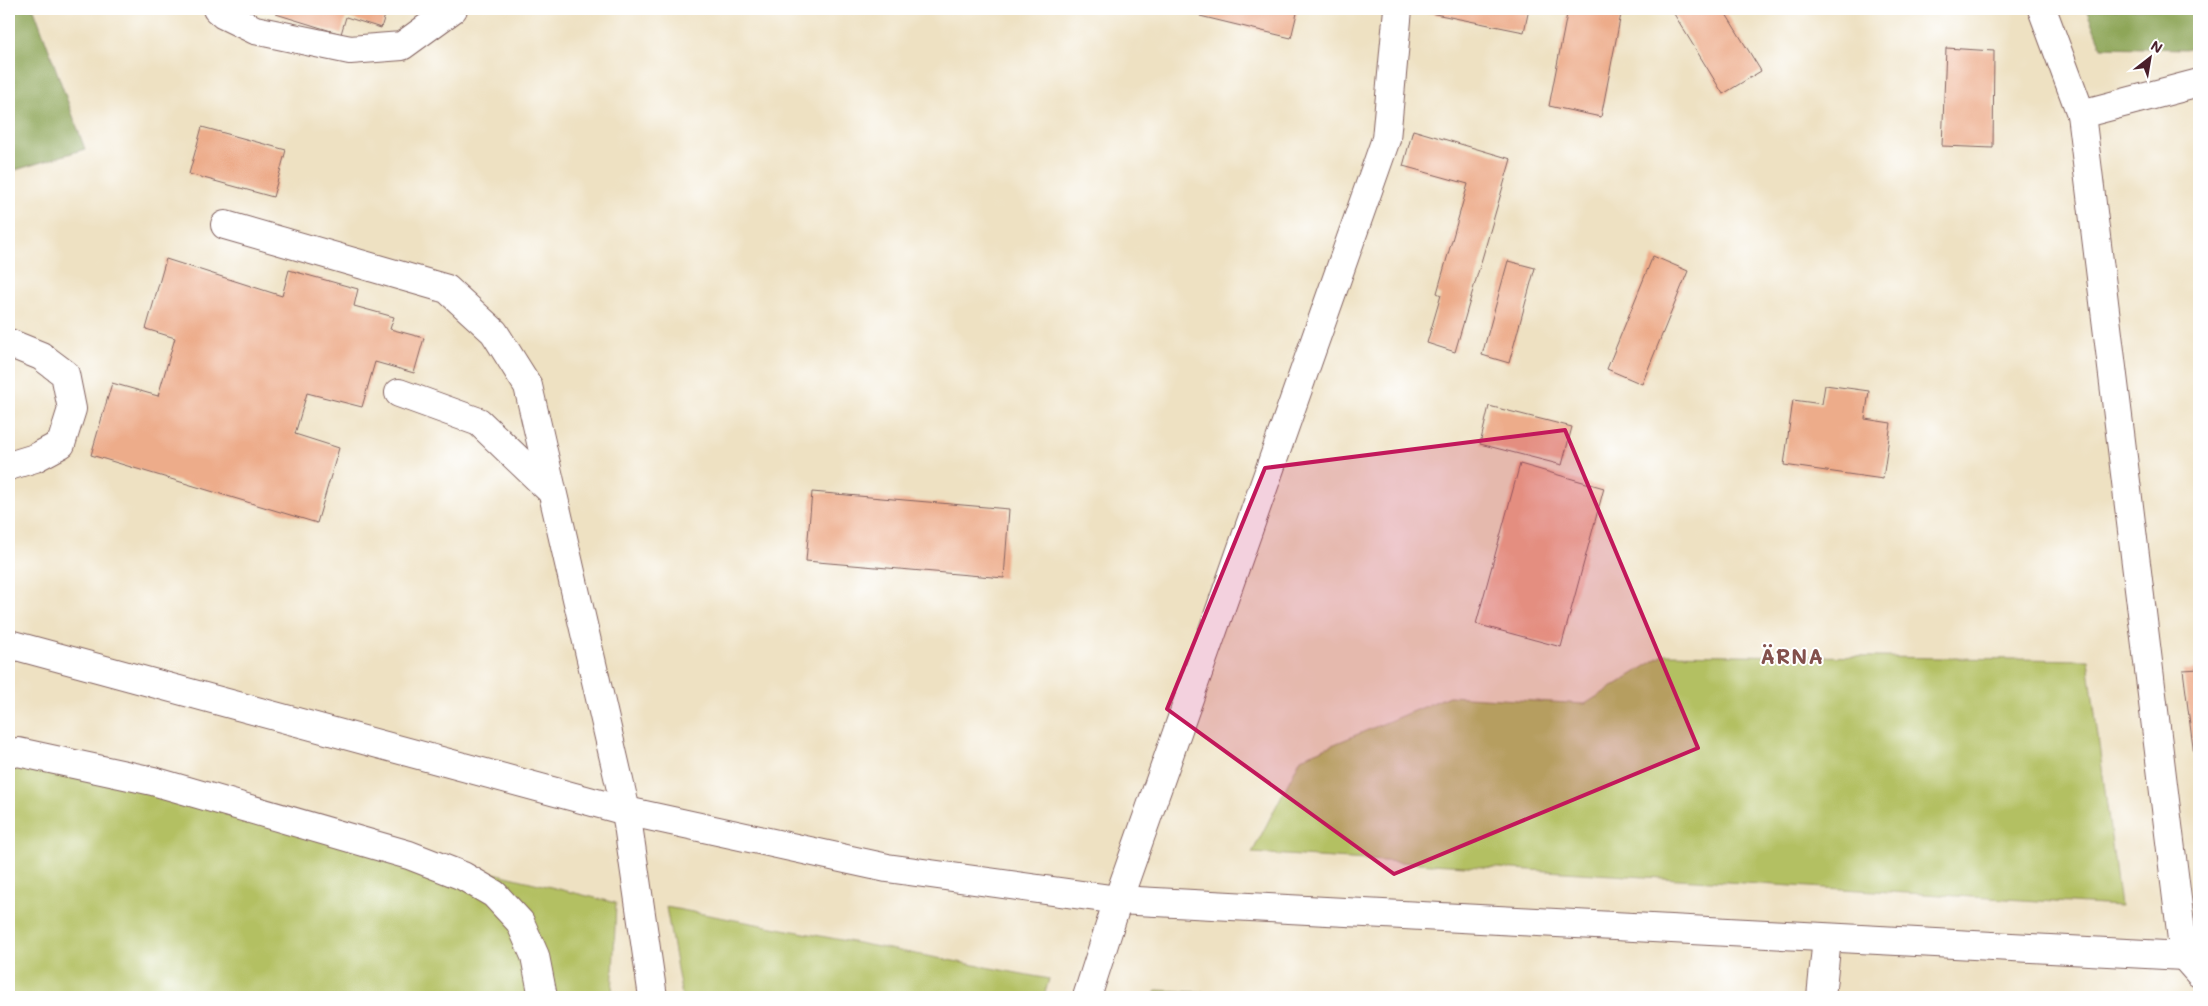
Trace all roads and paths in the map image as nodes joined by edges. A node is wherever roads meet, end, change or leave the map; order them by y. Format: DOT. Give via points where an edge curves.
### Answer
graph roads {
  1 [pos="217,9"];
  2 [pos="453,9"];
  3 [pos="1398,9"];
  4 [pos="2042,9"];
  5 [pos="2199,82"];
  6 [pos="2081,114"];
  7 [pos="225,225"];
  8 [pos="11,345"];
  9 [pos="399,393"];
  10 [pos="9,466"];
  11 [pos="552,492"];
  12 [pos="9,644"];
  13 [pos="9,754"];
  14 [pos="626,811"];
  15 [pos="1118,900"];
  16 [pos="1827,938"];
  17 [pos="2192,964"];
  18 [pos="543,997"];
  19 [pos="653,997"];
  20 [pos="1087,997"];
  21 [pos="1821,997"];
  1 -- 2 [label="lane" via="256,30 350,50 402,46"];
  3 -- 15 [label="lane" via="1386,139"];
  4 -- 6 [label="lane"];
  5 -- 6 [label="lane"];
  6 -- 17 [label="lane"];
  7 -- 11 [label="lane" via="447,289 494,332 528,386"];
  8 -- 10 [label="lane" via="42,356 65,374 72,409 61,444 35,458"];
  9 -- 11 [label="lane" via="479,422"];
  11 -- 14 [label="lane"];
  12 -- 14 [label="lane"];
  13 -- 18 [label="lane" via="18,752 153,781 409,854 462,876 494,894 520,922 535,956"];
  14 -- 15 [label="lane" via="887,868"];
  14 -- 19 [label="lane"];
  15 -- 16 [label="lane"];
  15 -- 20 [label="lane"];
  16 -- 17 [label="lane"];
  16 -- 21 [label="lane"];
}
